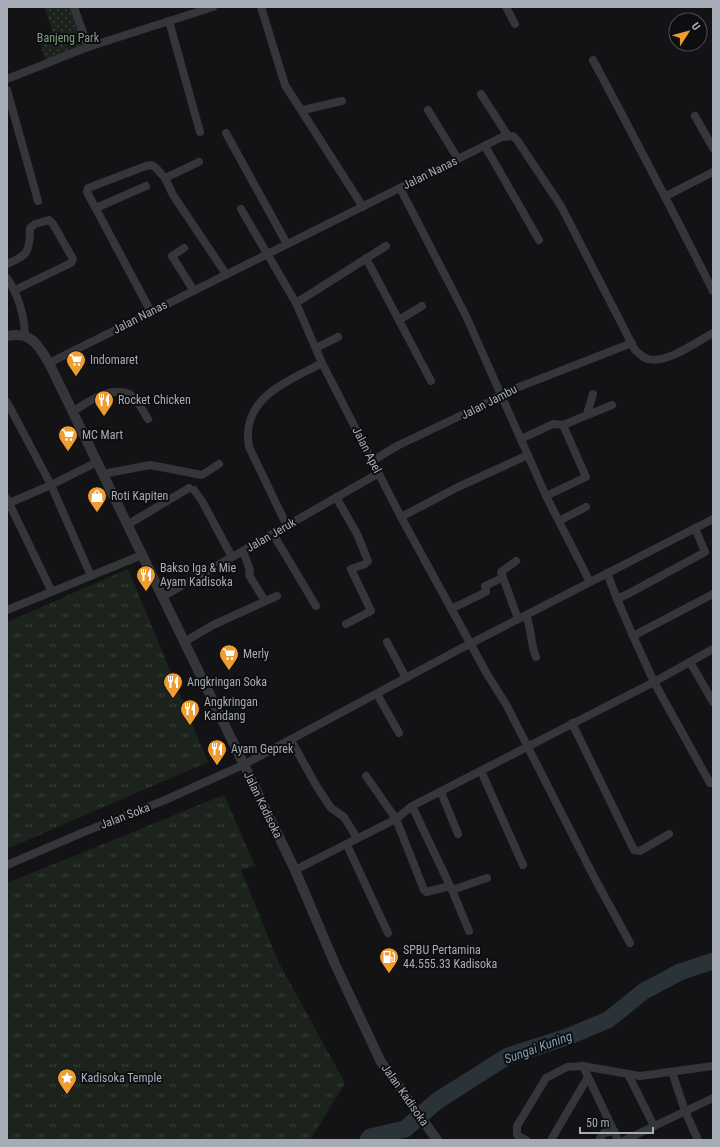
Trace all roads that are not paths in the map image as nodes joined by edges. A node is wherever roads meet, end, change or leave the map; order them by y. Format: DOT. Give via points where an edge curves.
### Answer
graph roads {
  1 [pos="74,7"];
  2 [pos="213,7"];
  3 [pos="261,7"];
  4 [pos="506,7"];
  5 [pos="168,22"];
  6 [pos="515,24"];
  7 [pos="88,47"];
  8 [pos="593,60"];
  9 [pos="7,79"];
  10 [pos="7,90"];
  11 [pos="480,94"];
  12 [pos="342,101"];
  13 [pos="303,110"];
  14 [pos="428,110"];
  15 [pos="695,116"];
  16 [pos="200,132"];
  17 [pos="226,133"];
  18 [pos="508,136"];
  19 [pos="485,146"];
  20 [pos="713,148"];
  21 [pos="458,159"];
  22 [pos="199,162"];
  23 [pos="713,172"];
  24 [pos="165,178"];
  25 [pos="146,186"];
  26 [pos="400,188"];
  27 [pos="666,196"];
  28 [pos="38,201"];
  29 [pos="363,207"];
  30 [pos="96,208"];
  31 [pos="241,209"];
  32 [pos="539,240"];
  33 [pos="287,244"];
  34 [pos="386,246"];
  35 [pos="184,248"];
  36 [pos="268,254"];
  37 [pos="366,258"];
  38 [pos="7,264"];
  39 [pos="226,274"];
  40 [pos="7,278"];
  41 [pos="15,290"];
  42 [pos="194,291"];
  43 [pos="713,291"];
  44 [pos="296,303"];
  45 [pos="422,306"];
  46 [pos="151,312"];
  47 [pos="399,320"];
  48 [pos="713,333"];
  49 [pos="26,335"];
  50 [pos="7,336"];
  51 [pos="338,337"];
  52 [pos="632,343"];
  53 [pos="316,348"];
  54 [pos="49,362"];
  55 [pos="322,362"];
  56 [pos="431,381"];
  57 [pos="501,394"];
  58 [pos="593,394"];
  59 [pos="7,402"];
  60 [pos="612,404"];
  61 [pos="72,412"];
  62 [pos="587,414"];
  63 [pos="148,419"];
  64 [pos="563,425"];
  65 [pos="521,438"];
  66 [pos="528,455"];
  67 [pos="372,461"];
  68 [pos="97,462"];
  69 [pos="219,464"];
  70 [pos="379,473"];
  71 [pos="103,474"];
  72 [pos="51,485"];
  73 [pos="546,496"];
  74 [pos="336,497"];
  75 [pos="8,502"];
  76 [pos="586,507"];
  77 [pos="401,517"];
  78 [pos="713,519"];
  79 [pos="559,521"];
  80 [pos="127,525"];
  81 [pos="287,526"];
  82 [pos="694,528"];
  83 [pos="273,534"];
  84 [pos="243,551"];
  85 [pos="142,555"];
  86 [pos="232,557"];
  87 [pos="516,561"];
  88 [pos="607,573"];
  89 [pos="91,576"];
  90 [pos="502,578"];
  91 [pos="590,582"];
  92 [pos="52,592"];
  93 [pos="713,594"];
  94 [pos="277,596"];
  95 [pos="162,597"];
  96 [pos="617,599"];
  97 [pos="265,601"];
  98 [pos="316,606"];
  99 [pos="8,607"];
  100 [pos="451,609"];
  101 [pos="526,615"];
  102 [pos="518,619"];
  103 [pos="346,624"];
  104 [pos="633,636"];
  105 [pos="184,642"];
  106 [pos="387,642"];
  107 [pos="470,644"];
  108 [pos="713,649"];
  109 [pos="536,657"];
  110 [pos="690,662"];
  111 [pos="406,678"];
  112 [pos="654,682"];
  113 [pos="377,694"];
  114 [pos="713,702"];
  115 [pos="572,723"];
  116 [pos="399,733"];
  117 [pos="291,740"];
  118 [pos="527,747"];
  119 [pos="242,765"];
  120 [pos="481,772"];
  121 [pos="366,776"];
  122 [pos="710,783"];
  123 [pos="440,792"];
  124 [pos="412,806"];
  125 [pos="396,819"];
  126 [pos="458,834"];
  127 [pos="669,834"];
  128 [pos="357,838"];
  129 [pos="347,845"];
  130 [pos="7,865"];
  131 [pos="523,865"];
  132 [pos="294,870"];
  133 [pos="487,878"];
  134 [pos="451,888"];
  135 [pos="469,931"];
  136 [pos="388,933"];
  137 [pos="630,943"];
  138 [pos="583,1066"];
  139 [pos="713,1066"];
  140 [pos="672,1072"];
  141 [pos="628,1074"];
  142 [pos="588,1077"];
  143 [pos="713,1098"];
  144 [pos="685,1111"];
  145 [pos="654,1126"];
  146 [pos="614,1131"];
  147 [pos="436,1140"];
  148 [pos="526,1140"];
  149 [pos="551,1140"];
  150 [pos="599,1140"];
  151 [pos="618,1140"];
  152 [pos="625,1140"];
  153 [pos="698,1140"];
  1 -- 7 [label="street"];
  2 -- 5 [label="street"];
  3 -- 13 [label="street" via="280,73"];
  4 -- 6 [label="street"];
  5 -- 7 [label="street"];
  5 -- 16 [label="street"];
  7 -- 9 [label="street"];
  8 -- 27 [label="street"];
  10 -- 28 [label="street"];
  11 -- 18 [label="street"];
  12 -- 13 [label="street"];
  13 -- 29 [label="street"];
  14 -- 21 [label="street"];
  15 -- 20 [label="street"];
  17 -- 33 [label="street"];
  18 -- 19 [label="street, Jalan Nanas"];
  18 -- 52 [label="street" via="517,140 561,206"];
  19 -- 21 [label="street, Jalan Nanas"];
  19 -- 32 [label="street"];
  21 -- 26 [label="street, Jalan Nanas"];
  22 -- 24 [label="street"];
  23 -- 27 [label="street"];
  24 -- 30 [label="street" via="150,165 88,188 87,192"];
  24 -- 39 [label="street" via="173,195"];
  25 -- 30 [label="street"];
  26 -- 29 [label="street, Jalan Nanas"];
  26 -- 57 [label="street" via="466,316"];
  27 -- 43 [label="street"];
  29 -- 33 [label="street, Jalan Nanas"];
  30 -- 46 [label="street"];
  31 -- 36 [label="street, Jalan Apel"];
  33 -- 36 [label="street, Jalan Nanas"];
  34 -- 37 [label="street"];
  35 -- 42 [label="street" via="172,256"];
  36 -- 39 [label="street, Jalan Nanas"];
  36 -- 44 [label="street, Jalan Apel"];
  37 -- 44 [label="street"];
  37 -- 47 [label="street"];
  38 -- 41 [label="street" via="23,257 28,251 30,228 49,220 73,260"];
  39 -- 42 [label="street, Jalan Nanas"];
  40 -- 41 [label="street"];
  41 -- 49 [label="street" via="24,317"];
  42 -- 46 [label="street, Jalan Nanas"];
  44 -- 53 [label="street, Jalan Apel"];
  45 -- 47 [label="street"];
  46 -- 54 [label="street, Jalan Nanas"];
  47 -- 56 [label="street"];
  48 -- 52 [label="street" via="667,358 656,360 646,359 635,350"];
  49 -- 50 [label="street"];
  49 -- 54 [label="street, Jalan Kadisoka" via="34,341"];
  51 -- 53 [label="street"];
  52 -- 57 [label="street, Jalan Jambu"];
  53 -- 55 [label="street, Jalan Apel"];
  54 -- 61 [label="street, Jalan Kadisoka"];
  55 -- 67 [label="street, Jalan Apel"];
  55 -- 81 [label="street" via="270,391 258,403 246,433 249,447"];
  57 -- 65 [label="street"];
  57 -- 67 [label="street, Jalan Jambu"];
  58 -- 62 [label="street"];
  59 -- 72 [label="street"];
  60 -- 62 [label="street"];
  61 -- 63 [label="street" via="95,397 109,392 130,394"];
  61 -- 68 [label="street, Jalan Kadisoka"];
  62 -- 64 [label="street"];
  64 -- 65 [label="street" via="553,424"];
  64 -- 73 [label="street" via="586,477"];
  65 -- 66 [label="street"];
  66 -- 73 [label="street"];
  66 -- 77 [label="street"];
  67 -- 70 [label="street, Jalan Apel"];
  68 -- 71 [label="street, Jalan Kadisoka"];
  68 -- 72 [label="street"];
  69 -- 71 [label="street" via="202,475 150,465"];
  70 -- 74 [label="street, Jalan Jeruk"];
  70 -- 77 [label="street, Jalan Apel"];
  71 -- 80 [label="street, Jalan Kadisoka"];
  72 -- 75 [label="street"];
  72 -- 89 [label="street"];
  73 -- 79 [label="street"];
  74 -- 81 [label="street, Jalan Jeruk"];
  74 -- 103 [label="street" via="357,534 368,561 351,569 371,611"];
  75 -- 92 [label="street"];
  76 -- 79 [label="street"];
  77 -- 100 [label="street, Jalan Apel"];
  78 -- 82 [label="street, Jalan Soka"];
  79 -- 91 [label="street"];
  80 -- 85 [label="street, Jalan Kadisoka"];
  80 -- 86 [label="street" via="192,489 202,501"];
  81 -- 83 [label="street, Jalan Jeruk"];
  82 -- 88 [label="street, Jalan Soka"];
  82 -- 96 [label="street" via="706,552"];
  83 -- 84 [label="street, Jalan Jeruk"];
  83 -- 98 [label="street"];
  84 -- 86 [label="street, Jalan Jeruk"];
  84 -- 97 [label="street" via="250,570 249,575"];
  85 -- 89 [label="street"];
  85 -- 95 [label="street, Jalan Kadisoka"];
  86 -- 95 [label="street, Jalan Jeruk"];
  87 -- 90 [label="street" via="501,572"];
  88 -- 91 [label="street, Jalan Soka"];
  88 -- 96 [label="street"];
  89 -- 92 [label="street"];
  90 -- 100 [label="street" via="485,586 486,592"];
  90 -- 102 [label="street"];
  91 -- 101 [label="street, Jalan Soka"];
  92 -- 99 [label="street"];
  93 -- 104 [label="street"];
  94 -- 97 [label="street"];
  95 -- 105 [label="street, Jalan Kadisoka"];
  96 -- 104 [label="street"];
  97 -- 105 [label="street" via="213,625"];
  100 -- 107 [label="street, Jalan Apel"];
  101 -- 102 [label="street, Jalan Soka"];
  101 -- 109 [label="street" via="532,630 531,643"];
  102 -- 107 [label="street, Jalan Soka"];
  104 -- 112 [label="street"];
  105 -- 119 [label="street, Jalan Kadisoka"];
  106 -- 111 [label="street"];
  107 -- 111 [label="street, Jalan Soka"];
  107 -- 118 [label="street, Jalan Apel" via="507,706"];
  108 -- 110 [label="street"];
  110 -- 112 [label="street"];
  110 -- 114 [label="street"];
  111 -- 113 [label="street, Jalan Soka"];
  112 -- 115 [label="street"];
  112 -- 122 [label="street"];
  113 -- 116 [label="street"];
  113 -- 117 [label="street, Jalan Soka"];
  115 -- 118 [label="street"];
  115 -- 127 [label="street" via="634,850 640,852"];
  117 -- 119 [label="street, Jalan Soka"];
  117 -- 128 [label="street" via="331,808 344,817"];
  118 -- 120 [label="street"];
  118 -- 137 [label="street, Jalan Apel"];
  119 -- 130 [label="street, Jalan Soka" via="165,800"];
  119 -- 132 [label="street, Jalan Kadisoka"];
  120 -- 123 [label="street"];
  120 -- 131 [label="street"];
  121 -- 125 [label="street"];
  123 -- 124 [label="street"];
  123 -- 126 [label="street"];
  124 -- 125 [label="street"];
  124 -- 134 [label="street"];
  125 -- 128 [label="street"];
  125 -- 134 [label="street" via="424,890 429,892"];
  128 -- 129 [label="street"];
  129 -- 132 [label="street"];
  129 -- 136 [label="street"];
  132 -- 147 [label="street, Jalan Kadisoka" via="334,964 381,1062"];
  133 -- 134 [label="street"];
  134 -- 135 [label="street"];
  138 -- 141 [label="street"];
  138 -- 142 [label="street"];
  138 -- 148 [label="street" via="567,1067 546,1078 516,1130 519,1137"];
  139 -- 140 [label="street"];
  140 -- 141 [label="street" via="640,1076"];
  140 -- 144 [label="street"];
  141 -- 145 [label="street"];
  142 -- 146 [label="street"];
  142 -- 149 [label="street"];
  143 -- 144 [label="street"];
  144 -- 145 [label="street"];
  144 -- 153 [label="street"];
  145 -- 152 [label="street"];
  146 -- 150 [label="street" via="604,1133"];
  146 -- 151 [label="street"];
}
